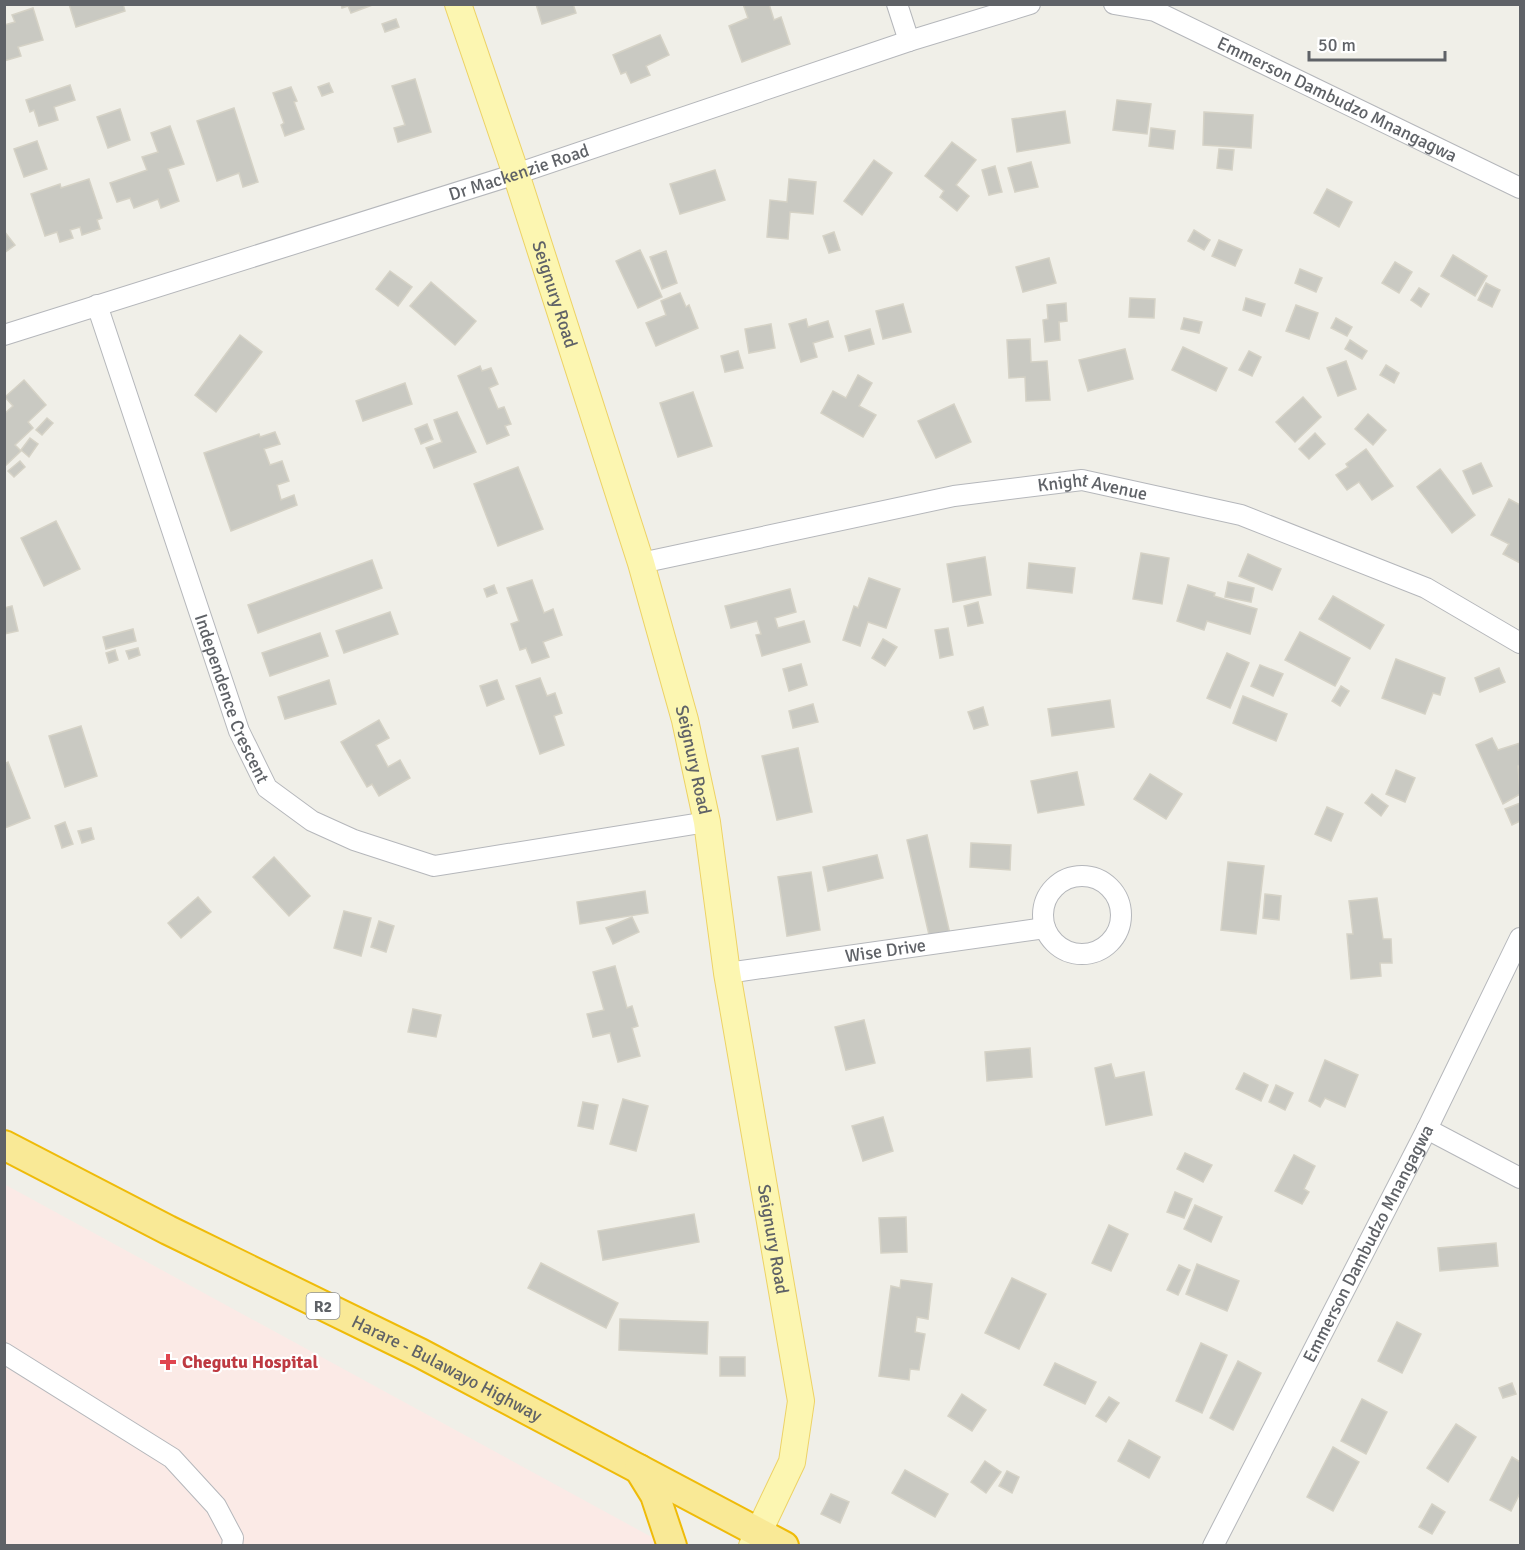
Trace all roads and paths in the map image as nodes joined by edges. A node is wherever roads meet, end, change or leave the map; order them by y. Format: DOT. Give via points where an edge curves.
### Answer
graph roads {
  1 [pos="458,4"];
  2 [pos="897,4"];
  3 [pos="1030,4"];
  4 [pos="1114,4"];
  5 [pos="909,41"];
  6 [pos="516,174"];
  7 [pos="1521,188"];
  8 [pos="97,305"];
  9 [pos="4,335"];
  10 [pos="641,563"];
  11 [pos="1521,643"];
  12 [pos="707,822"];
  13 [pos="1045,927"];
  14 [pos="1521,938"];
  15 [pos="727,973"];
  16 [pos="1427,1129"];
  17 [pos="4,1145"];
  18 [pos="1521,1178"];
  19 [pos="4,1353"];
  20 [pos="639,1469"];
  21 [pos="765,1541"];
  22 [pos="232,1545"];
  23 [pos="672,1545"];
  24 [pos="1213,1545"];
  1 -- 6 [label="main road, Seignury Road"];
  2 -- 5 [label="street"];
  3 -- 5 [label="street, Dr Mackenzie Road"];
  4 -- 7 [label="street, Emmerson Dambudzo Mnangagwa" via="1155,11"];
  5 -- 6 [label="street, Dr Mackenzie Road"];
  6 -- 8 [label="street, Dr Mackenzie Road"];
  6 -- 10 [label="main road, Seignury Road"];
  8 -- 9 [label="street, Dr Mackenzie Road"];
  8 -- 12 [label="street, Independence Crescent" via="239,730 267,788 312,821 354,840 434,866"];
  10 -- 11 [label="street, Knight Avenue" via="954,496 1082,480 1241,515 1426,588"];
  10 -- 12 [label="main road, Seignury Road" via="685,720"];
  12 -- 15 [label="main road, Seignury Road"];
  13 -- 13 [label="street" via="1061,948 1086,955 1110,944 1122,920 1121,907 1116,894 1097,878 1072,876 1060,882 1045,902"];
  13 -- 15 [label="street, Wise Drive"];
  14 -- 16 [label="street, Emmerson Dambudzo Mnangagwa"];
  15 -- 21 [label="main road, Seignury Road" via="801,1401 792,1462"];
  16 -- 18 [label="street"];
  16 -- 24 [label="street, Emmerson Dambudzo Mnangagwa"];
  17 -- 20 [label="highway, Harare - Bulawayo Highway / R2" via="420,1353"];
  19 -- 22 [label="street" via="172,1458 216,1506 233,1538"];
  20 -- 21 [label="highway, Harare - Bulawayo Highway / R2"];
  20 -- 23 [label="highway" via="655,1495"];
}
